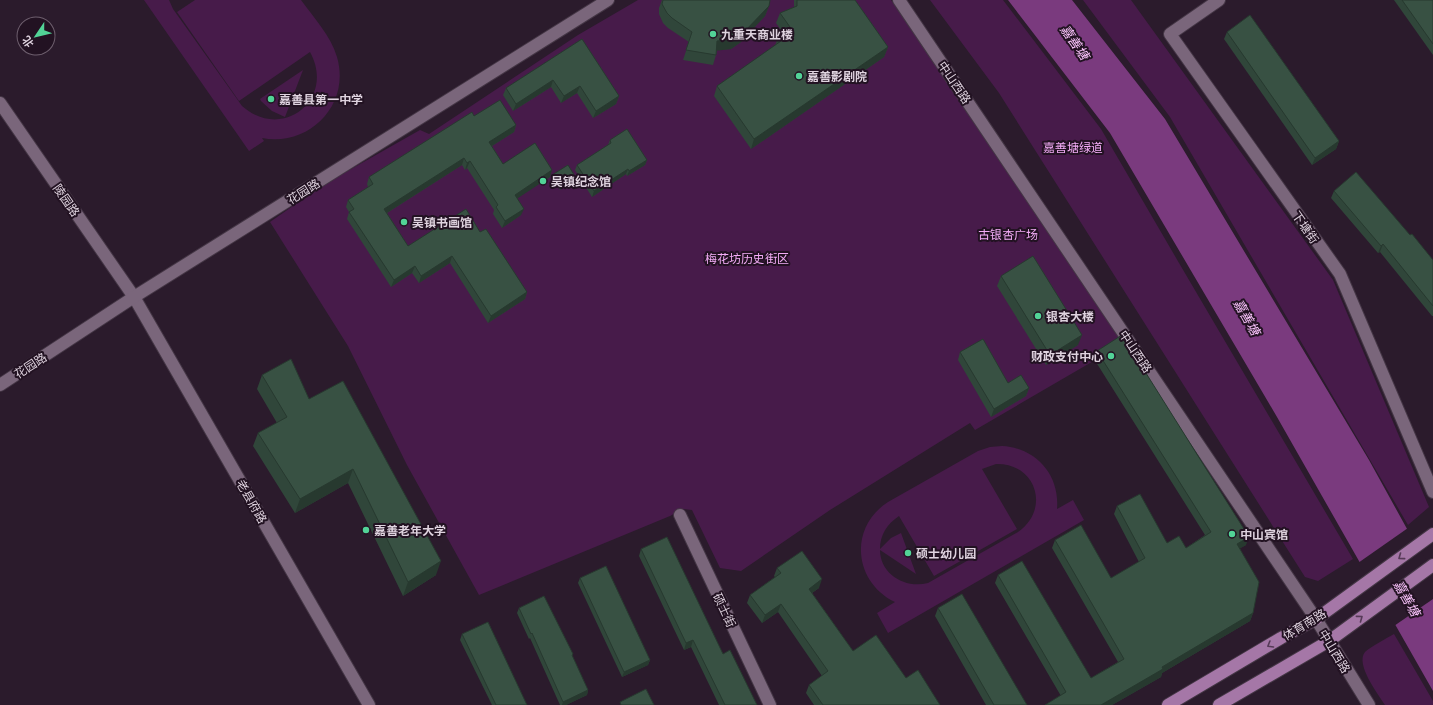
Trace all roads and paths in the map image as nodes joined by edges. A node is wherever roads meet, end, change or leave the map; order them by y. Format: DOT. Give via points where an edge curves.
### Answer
graph roads {
  1 [pos="608,0"];
  2 [pos="899,0"];
  3 [pos="1219,0"];
  4 [pos="0,103"];
  5 [pos="134,297"];
  6 [pos="0,385"];
  7 [pos="1433,492"];
  8 [pos="680,515"];
  9 [pos="1433,534"];
  10 [pos="1433,565"];
  11 [pos="1316,619"];
  12 [pos="1329,641"];
  13 [pos="369,705"];
  14 [pos="770,705"];
  15 [pos="1168,705"];
  16 [pos="1219,705"];
  17 [pos="1369,705"];
  1 -- 5 [label="street, 花园路"];
  2 -- 11 [label="street, 中山西路"];
  3 -- 7 [label="street, 下塘街" via="1170,34 1340,274"];
  4 -- 5 [label="street, 陵园路"];
  5 -- 6 [label="street, 花园路"];
  5 -- 13 [label="street, 老县府路"];
  8 -- 14 [label="street, 硕士街"];
  9 -- 11 [label="main road, 体育南路, one-way"];
  12 -- 10 [label="main road, one-way"];
  11 -- 12 [label="street, 中山西路"];
  11 -- 15 [label="main road, 体育南路, one-way"];
  12 -- 16 [label="main road"];
  12 -- 17 [label="street, 中山西路"];
}
